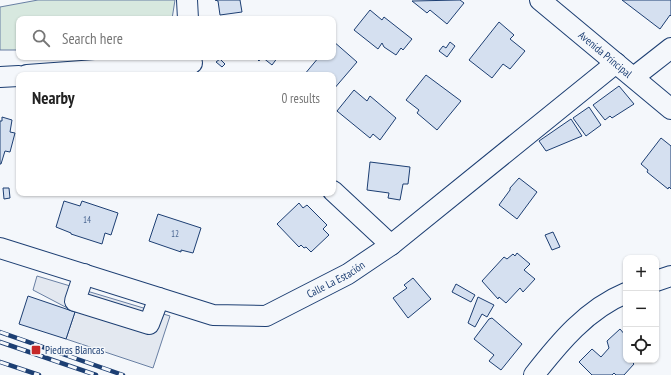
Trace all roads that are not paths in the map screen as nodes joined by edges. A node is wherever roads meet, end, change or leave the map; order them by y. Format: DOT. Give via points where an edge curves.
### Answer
graph roads {
  1 [pos="187,0"];
  2 [pos="540,0"];
  3 [pos="188,16"];
  4 [pos="671,48"];
  5 [pos="616,63"];
  6 [pos="197,65"];
  7 [pos="78,72"];
  8 [pos="16,76"];
  9 [pos="0,77"];
  10 [pos="634,77"];
  11 [pos="671,109"];
  12 [pos="336,195"];
  13 [pos="390,245"];
  14 [pos="0,248"];
  15 [pos="84,274"];
  16 [pos="671,276"];
  17 [pos="659,280"];
  18 [pos="623,294"];
  19 [pos="159,298"];
  20 [pos="534,375"];
  1 -- 3 [label="street"];
  2 -- 5 [label="street, Avenida Principal"];
  4 -- 10 [label="street"];
  5 -- 10 [label="street, Avenida Principal"];
  5 -- 13 [label="street, Calle La Estación"];
  6 -- 7 [label="street"];
  8 -- 9 [label="street"];
  10 -- 11 [label="street, Avenida Principal"];
  12 -- 13 [label="street"];
  13 -- 19 [label="street, Calle La Estación" via="342,277 266,316 213,315"];
  14 -- 15 [label="street, Calle La Estación"];
  15 -- 19 [label="street, Calle La Estación"];
  15 -- 19 [label="street" via="75,301 149,324"];
  16 -- 17 [label="street"];
  18 -- 20 [label="street" via="573,327"];
}
